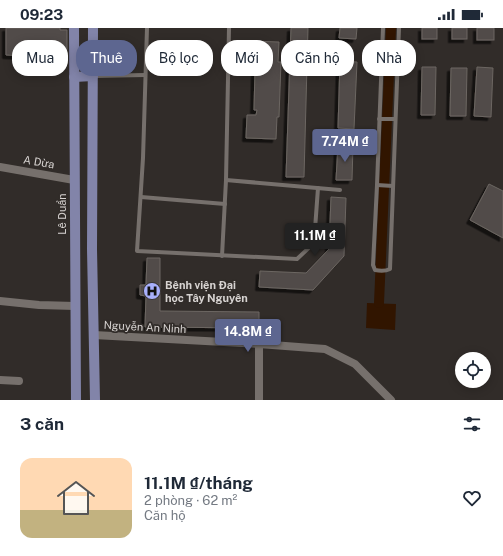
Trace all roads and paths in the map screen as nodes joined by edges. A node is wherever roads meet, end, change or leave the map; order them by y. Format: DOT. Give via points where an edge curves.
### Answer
graph roads {
  1 [pos="74,28"];
  2 [pos="93,28"];
  3 [pos="147,28"];
  4 [pos="229,28"];
  5 [pos="382,28"];
  6 [pos="399,28"];
  7 [pos="93,40"];
  8 [pos="146,40"];
  9 [pos="383,40"];
  10 [pos="398,40"];
  11 [pos="137,75"];
  12 [pos="145,75"];
  13 [pos="93,76"];
  14 [pos="383,76"];
  15 [pos="397,76"];
  16 [pos="74,77"];
  17 [pos="381,119"];
  18 [pos="394,120"];
  19 [pos="0,166"];
  20 [pos="74,180"];
  21 [pos="226,180"];
  22 [pos="379,186"];
  23 [pos="391,186"];
  24 [pos="318,188"];
  25 [pos="340,190"];
  26 [pos="141,197"];
  27 [pos="225,204"];
  28 [pos="222,256"];
  29 [pos="0,301"];
  30 [pos="75,306"];
  31 [pos="76,334"];
  32 [pos="94,335"];
  33 [pos="258,344"];
  34 [pos="0,380"];
  35 [pos="19,381"];
  36 [pos="76,400"];
  37 [pos="95,400"];
  38 [pos="259,400"];
  39 [pos="391,400"];
  1 -- 16 [label="main road, Lê Duẩn"];
  2 -- 7 [label="main road"];
  3 -- 8 [label="lane"];
  4 -- 21 [label="lane"];
  5 -- 9 [label="lane"];
  6 -- 10 [label="lane"];
  11 -- 12 [label="lane"];
  12 -- 26 [label="lane"];
  13 -- 16 [label="main road"];
  13 -- 32 [label="main road"];
  14 -- 17 [label="lane"];
  15 -- 18 [label="lane"];
  16 -- 20 [label="main road, Lê Duẩn"];
  17 -- 18 [label="lane"];
  17 -- 22 [label="lane"];
  18 -- 23 [label="lane"];
  19 -- 20 [label="street, A Dừa"];
  20 -- 30 [label="main road, Lê Duẩn"];
  21 -- 24 [label="lane"];
  21 -- 27 [label="lane"];
  22 -- 23 [label="lane"];
  22 -- 23 [label="lane" via="373,265 375,270 390,268"];
  24 -- 25 [label="lane"];
  24 -- 28 [label="lane" via="314,243 297,259"];
  26 -- 27 [label="lane"];
  26 -- 28 [label="lane" via="137,252"];
  27 -- 28 [label="lane"];
  29 -- 30 [label="street"];
  30 -- 31 [label="main road, Lê Duẩn"];
  31 -- 32 [label="main road"];
  31 -- 36 [label="main road, Lê Duẩn"];
  32 -- 33 [label="street, Nguyễn An Ninh"];
  32 -- 37 [label="main road"];
  33 -- 38 [label="street"];
  33 -- 39 [label="street, Nguyễn An Ninh" via="325,349 355,364"];
  34 -- 35 [label="street"];
}
